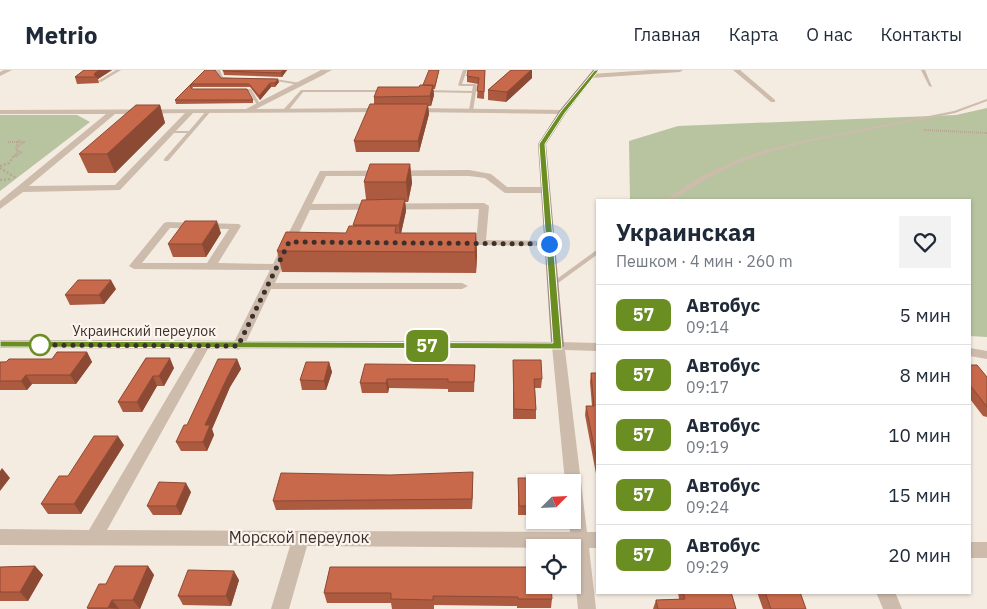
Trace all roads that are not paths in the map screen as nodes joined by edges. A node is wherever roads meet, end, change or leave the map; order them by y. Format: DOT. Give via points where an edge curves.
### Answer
graph roads {
  1 [pos="10,70"];
  2 [pos="119,70"];
  3 [pos="218,70"];
  4 [pos="465,70"];
  5 [pos="680,70"];
  6 [pos="736,70"];
  7 [pos="923,70"];
  8 [pos="325,71"];
  9 [pos="594,73"];
  10 [pos="0,74"];
  11 [pos="240,78"];
  12 [pos="268,79"];
  13 [pos="100,81"];
  14 [pos="300,84"];
  15 [pos="931,86"];
  16 [pos="232,90"];
  17 [pos="388,91"];
  18 [pos="416,91"];
  19 [pos="474,92"];
  20 [pos="987,100"];
  21 [pos="773,101"];
  22 [pos="258,104"];
  23 [pos="286,110"];
  24 [pos="393,110"];
  25 [pos="403,110"];
  26 [pos="471,110"];
  27 [pos="191,111"];
  28 [pos="209,111"];
  29 [pos="245,111"];
  30 [pos="0,112"];
  31 [pos="112,112"];
  32 [pos="562,112"];
  33 [pos="172,132"];
  34 [pos="191,132"];
  35 [pos="166,160"];
  36 [pos="21,189"];
  37 [pos="545,190"];
  38 [pos="670,199"];
  39 [pos="0,206"];
  40 [pos="306,207"];
  41 [pos="549,244"];
  42 [pos="596,252"];
  43 [pos="210,266"];
  44 [pos="277,267"];
  45 [pos="552,284"];
  46 [pos="268,286"];
  47 [pos="462,286"];
  48 [pos="0,344"];
  49 [pos="238,346"];
  50 [pos="558,346"];
  51 [pos="203,347"];
  52 [pos="596,347"];
  53 [pos="971,352"];
  54 [pos="987,355"];
  55 [pos="95,536"];
  56 [pos="0,537"];
  57 [pos="301,537"];
  58 [pos="580,539"];
  59 [pos="581,539"];
  60 [pos="596,540"];
  61 [pos="581,549"];
  62 [pos="971,550"];
  63 [pos="987,550"];
  64 [pos="886,594"];
  65 [pos="280,609"];
  66 [pos="587,609"];
  67 [pos="893,609"];
  1 -- 10 [label="street"];
  2 -- 13 [label="lane"];
  3 -- 11 [label="lane" via="222,78"];
  4 -- 19 [label="lane" via="460,85 475,85"];
  5 -- 9 [label="street"];
  6 -- 21 [label="street"];
  7 -- 15 [label="lane"];
  8 -- 14 [label="street"];
  9 -- 32 [label="main road"];
  12 -- 14 [label="lane"];
  14 -- 22 [label="street"];
  16 -- 22 [label="lane" via="250,90"];
  17 -- 23 [label="lane" via="302,91"];
  18 -- 19 [label="lane"];
  19 -- 26 [label="lane"];
  20 -- 38 [label="lane" via="956,112 772,148 722,169"];
  22 -- 29 [label="street"];
  23 -- 24 [label="street"];
  23 -- 29 [label="street"];
  25 -- 26 [label="street"];
  26 -- 32 [label="street"];
  27 -- 28 [label="street"];
  27 -- 31 [label="street"];
  27 -- 33 [label="street"];
  28 -- 29 [label="street"];
  28 -- 34 [label="lane"];
  30 -- 31 [label="street"];
  31 -- 36 [label="street"];
  32 -- 37 [label="main road" via="542,144"];
  33 -- 34 [label="lane"];
  33 -- 36 [label="street" via="117,188"];
  34 -- 35 [label="lane"];
  36 -- 39 [label="street"];
  37 -- 40 [label="street" via="505,190 488,176 469,172 323,173"];
  37 -- 41 [label="main road"];
  40 -- 41 [label="street" via="484,206 476,243"];
  40 -- 44 [label="street" via="294,242"];
  41 -- 45 [label="main road"];
  42 -- 45 [label="lane"];
  43 -- 43 [label="street" via="191,266 134,266 166,225 236,226"];
  43 -- 44 [label="street"];
  44 -- 46 [label="street"];
  45 -- 50 [label="main road"];
  46 -- 47 [label="street"];
  46 -- 49 [label="street"];
  48 -- 51 [label="main road, Украинский переулок"];
  49 -- 50 [label="main road, Украинский переулок"];
  49 -- 51 [label="main road, Украинский переулок"];
  50 -- 52 [label="street"];
  50 -- 58 [label="street"];
  51 -- 55 [label="street"];
  53 -- 54 [label="street"];
  55 -- 56 [label="street, Морской переулок"];
  55 -- 57 [label="street, Морской переулок"];
  57 -- 58 [label="street, Морской переулок"];
  57 -- 65 [label="street"];
  59 -- 60 [label="street, Морской переулок"];
  61 -- 66 [label="street"];
  62 -- 63 [label="street"];
  64 -- 67 [label="street"];
}
